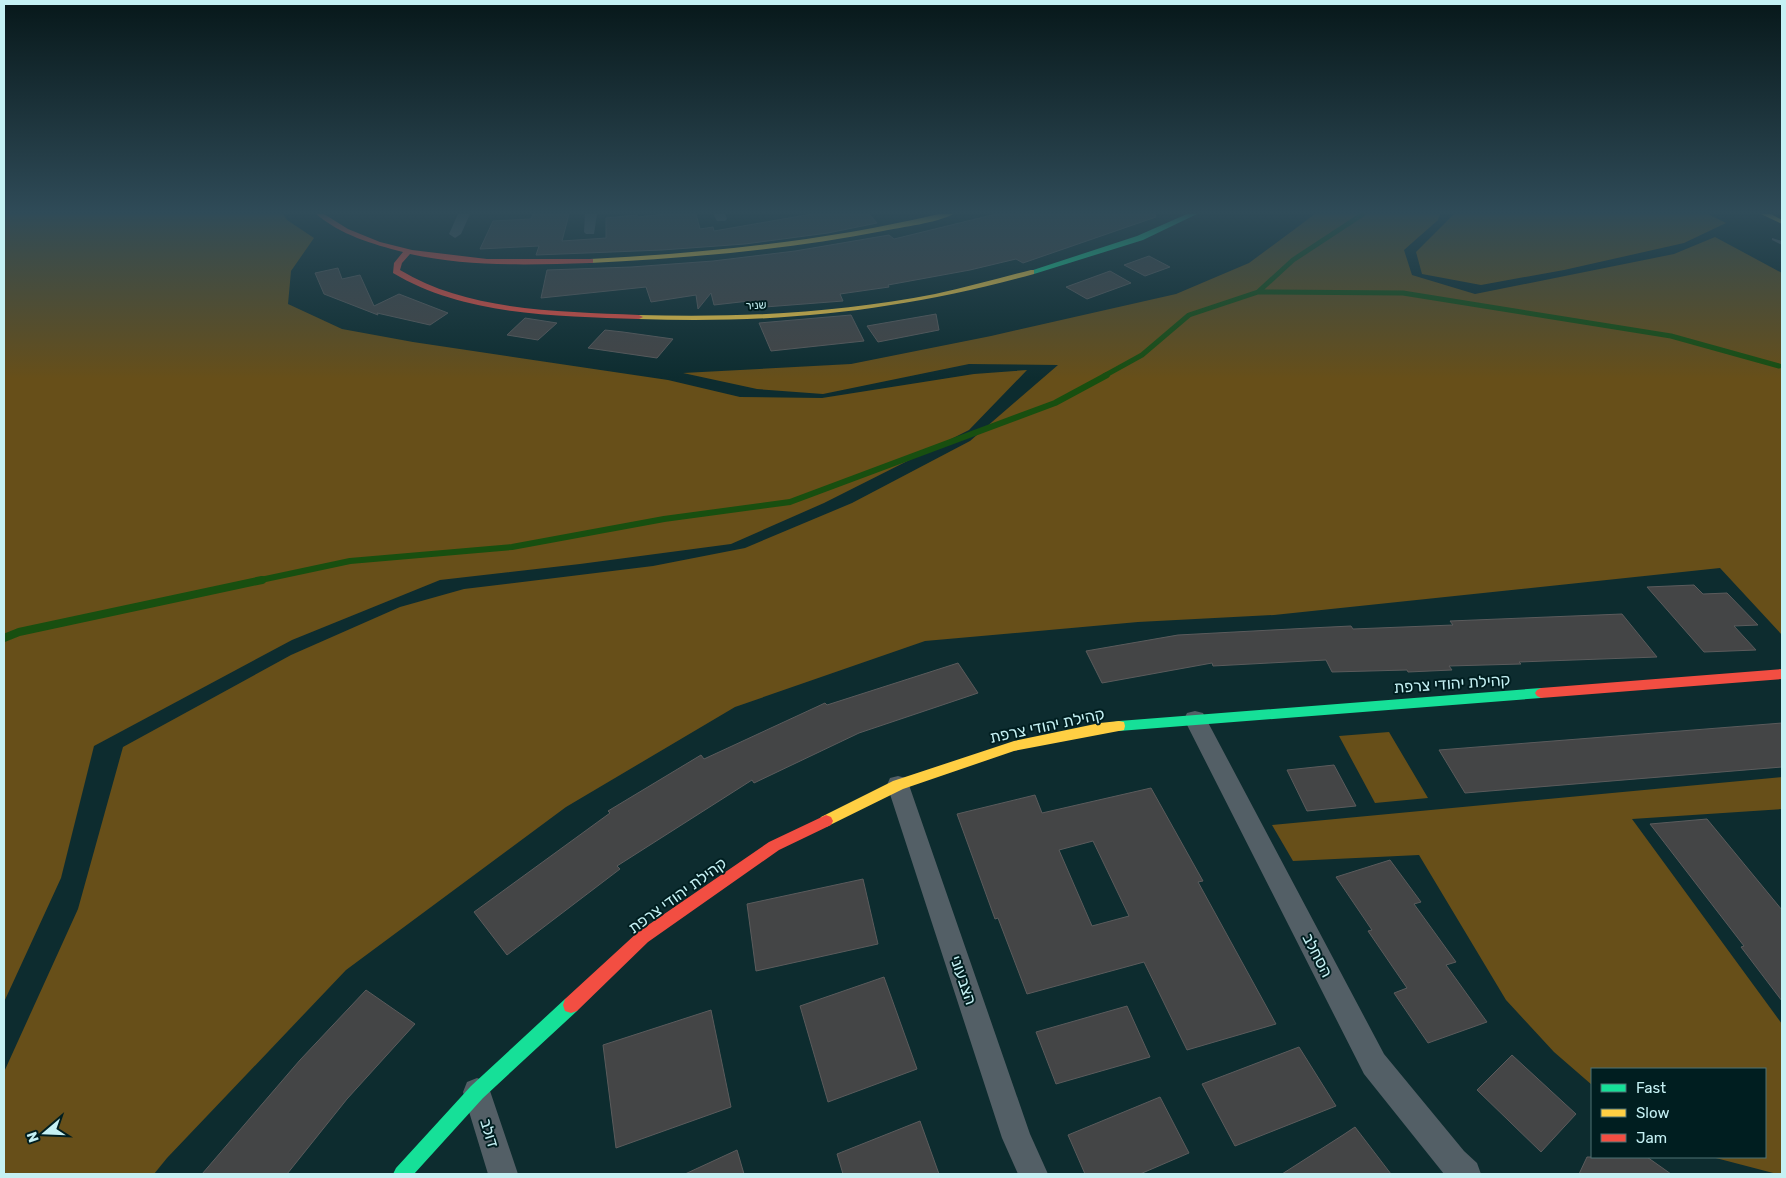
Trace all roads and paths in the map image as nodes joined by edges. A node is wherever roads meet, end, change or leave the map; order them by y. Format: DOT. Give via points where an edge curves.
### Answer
graph roads {
  1 [pos="397,269"];
  2 [pos="1043,269"];
  3 [pos="1782,674"];
  4 [pos="1195,718"];
  5 [pos="898,785"];
  6 [pos="477,1092"];
  7 [pos="402,1174"];
  8 [pos="503,1174"];
  9 [pos="1033,1174"];
  10 [pos="1466,1174"];
  1 -- 2 [label="street, שניר" via="403,279 436,292 491,304 568,314 710,320 834,312 954,294"];
  3 -- 4 [label="street, קהילת יהודי צרפת"];
  4 -- 5 [label="street, קהילת יהודי צרפת" via="1100,728 1014,746"];
  4 -- 10 [label="street, הסחלב" via="1374,1064"];
  5 -- 6 [label="street, קהילת יהודי צרפת" via="774,846 643,937"];
  5 -- 9 [label="street, הצבעוני" via="1017,1138"];
  6 -- 7 [label="street, קהילת יהודי צרפת"];
  6 -- 8 [label="street, דולב"];
}
